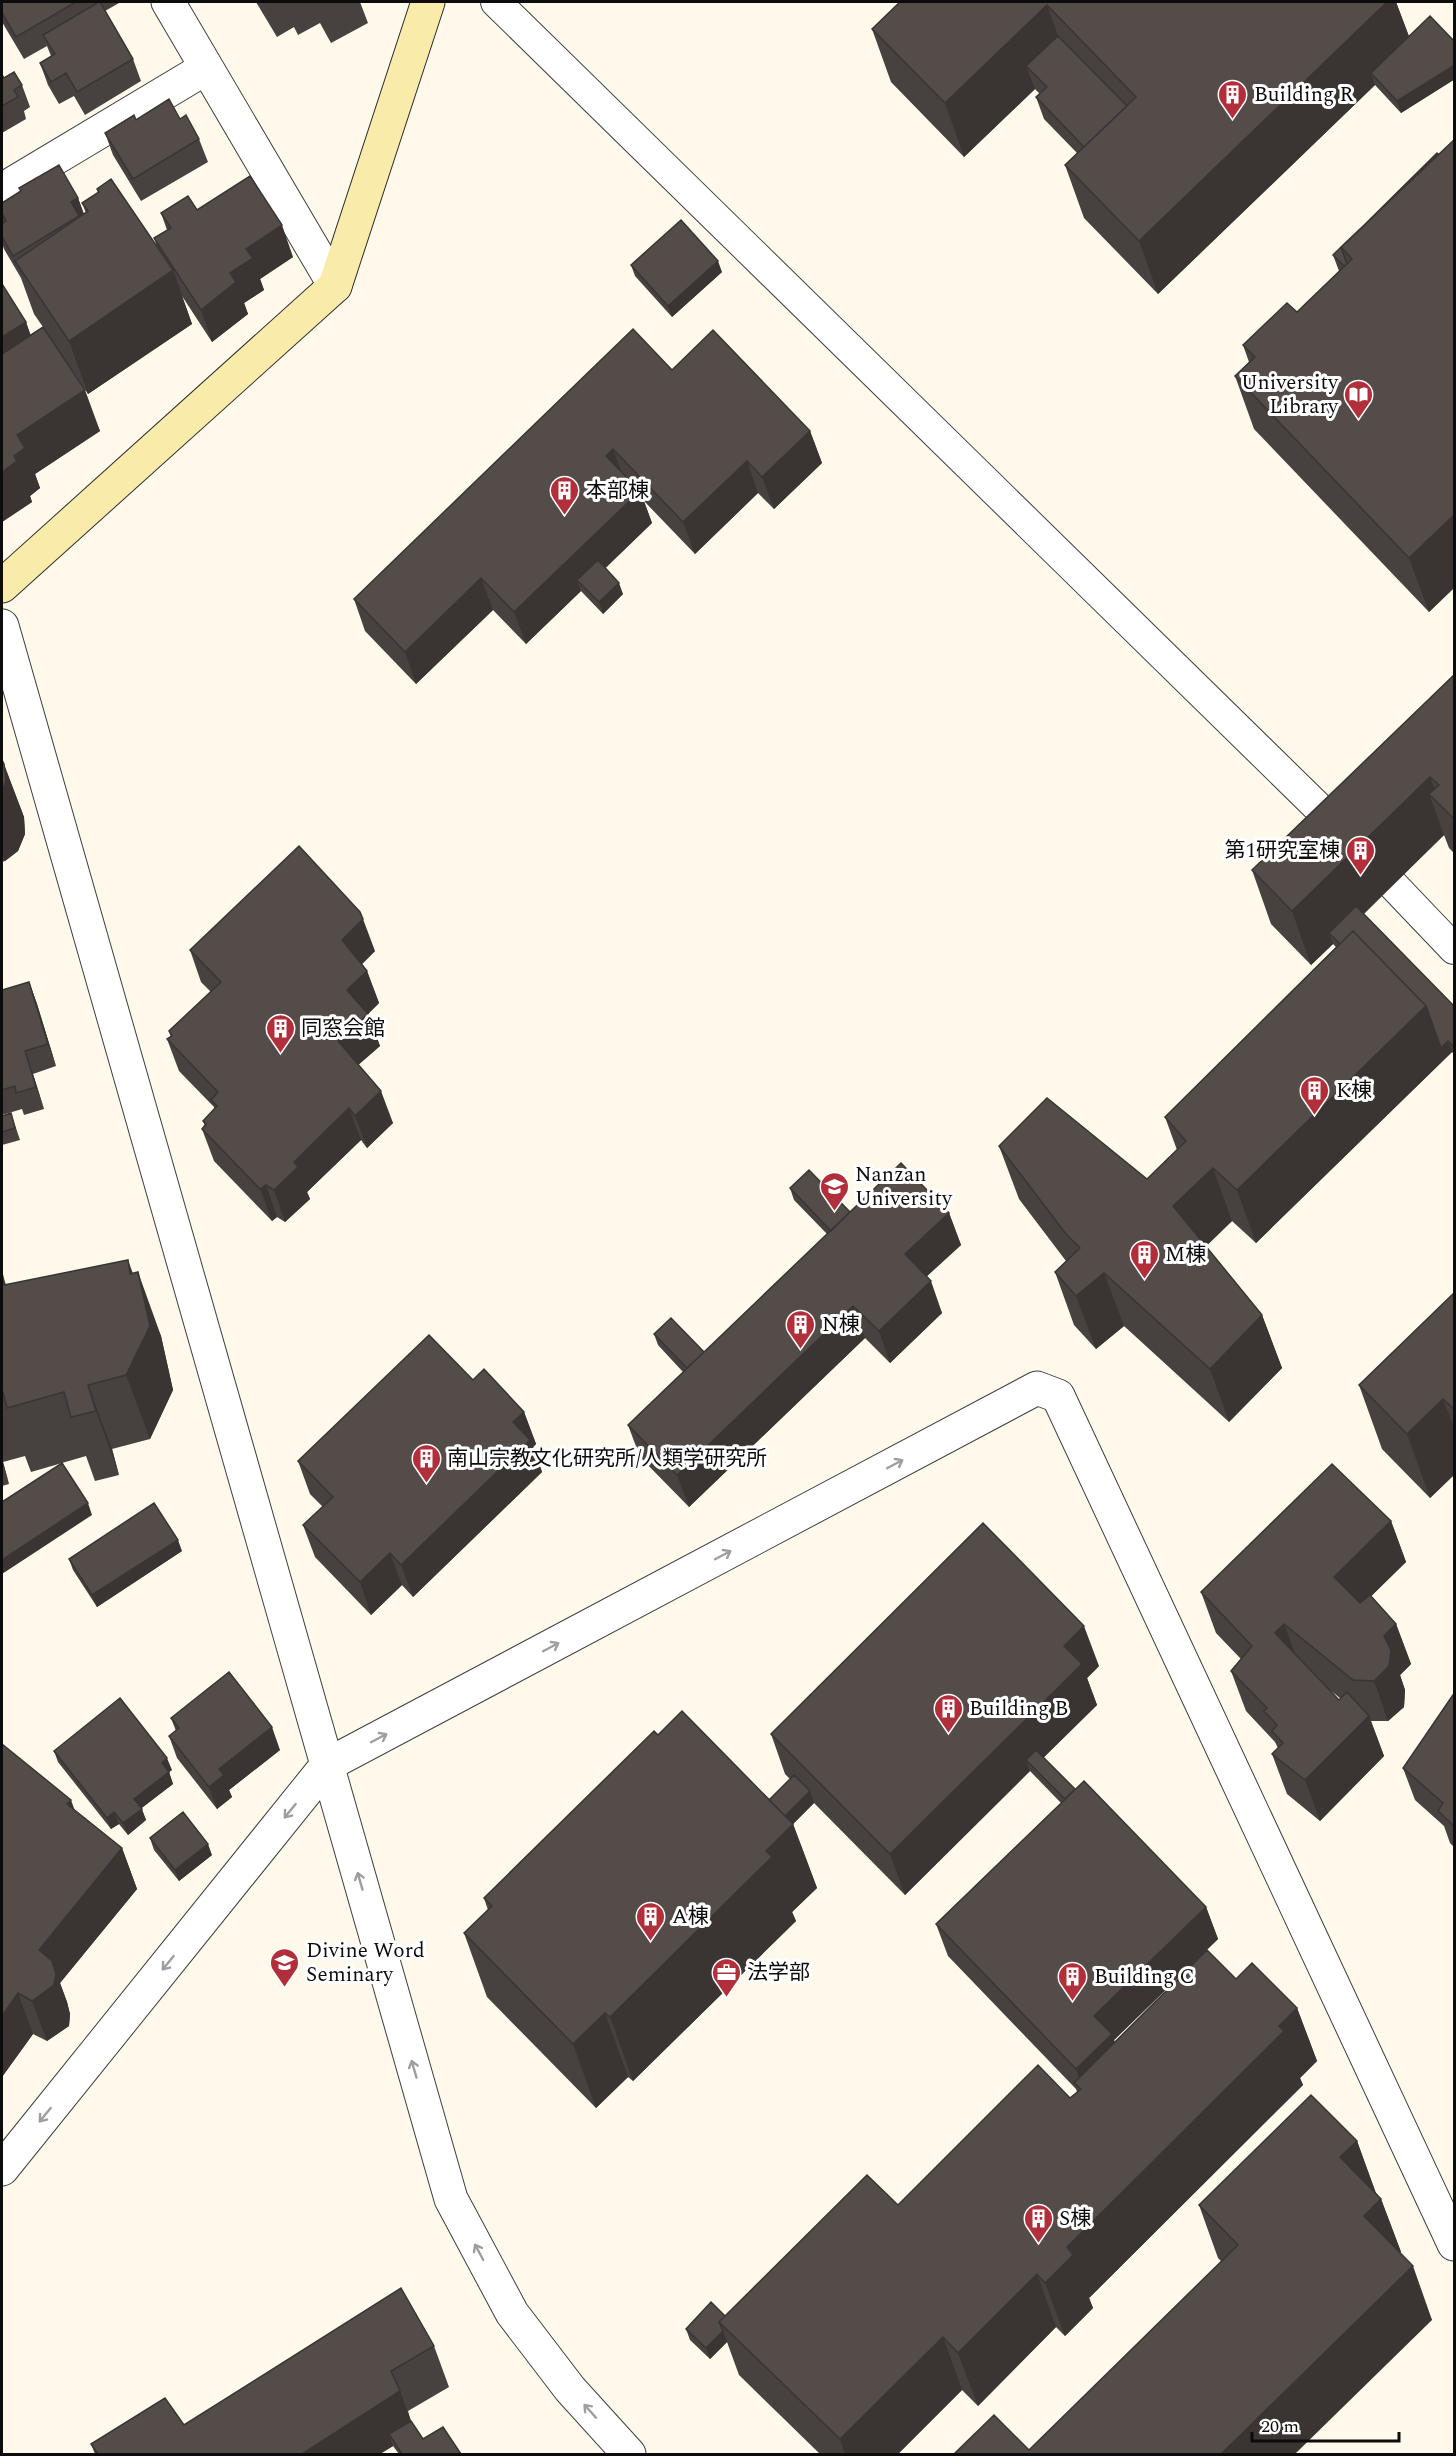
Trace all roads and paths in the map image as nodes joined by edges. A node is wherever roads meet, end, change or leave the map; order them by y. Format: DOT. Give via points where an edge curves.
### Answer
graph roads {
  1 [pos="168,2"];
  2 [pos="428,2"];
  3 [pos="496,2"];
  4 [pos="207,68"];
  5 [pos="2,190"];
  6 [pos="335,286"];
  7 [pos="2,586"];
  8 [pos="2,626"];
  9 [pos="1455,949"];
  10 [pos="327,1766"];
  11 [pos="2,2169"];
  12 [pos="1455,2244"];
  13 [pos="629,2454"];
  1 -- 4 [label="street"];
  2 -- 6 [label="street"];
  3 -- 9 [label="lane" via="1331,820"];
  4 -- 5 [label="street"];
  4 -- 6 [label="street"];
  6 -- 7 [label="street"];
  8 -- 10 [label="street"];
  10 -- 11 [label="street, one-way"];
  10 -- 12 [label="street, one-way" via="1037,1389 1058,1396"];
  13 -- 10 [label="street, one-way" via="570,2389 512,2313 451,2199"];
}
